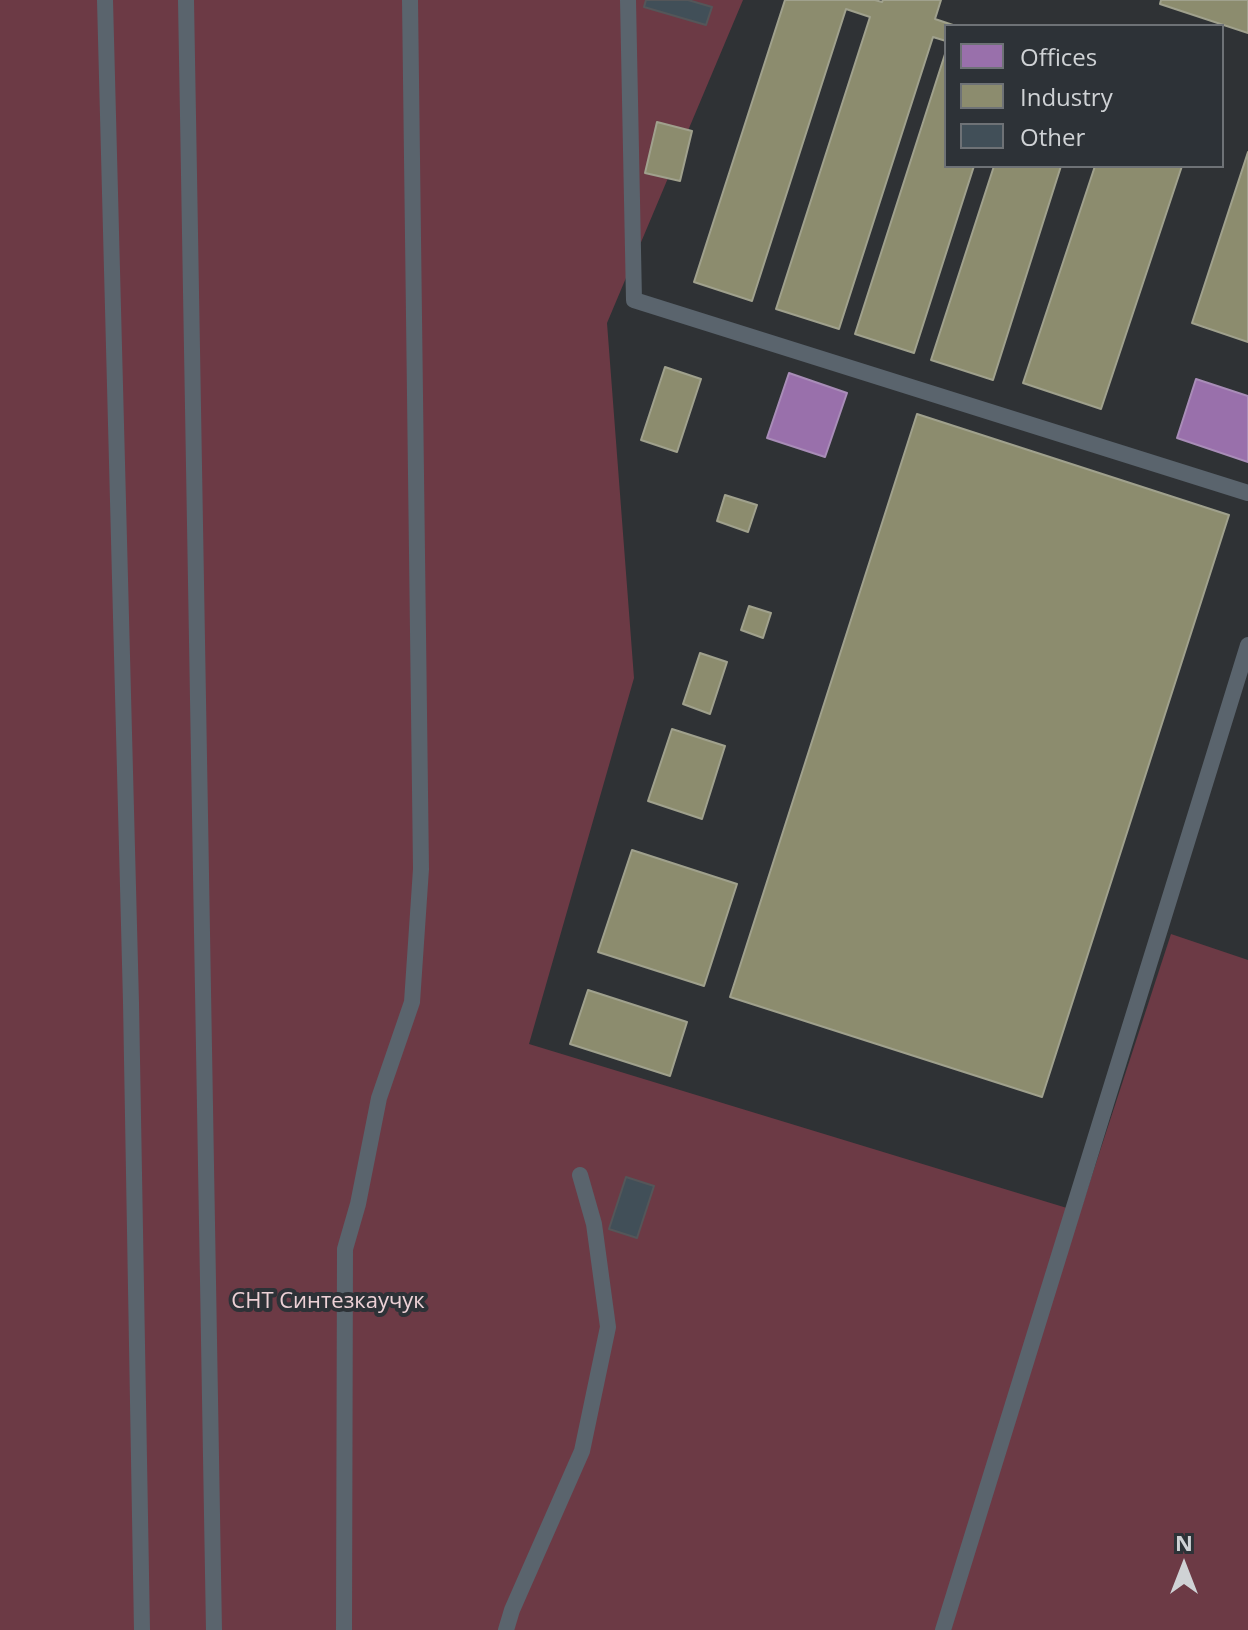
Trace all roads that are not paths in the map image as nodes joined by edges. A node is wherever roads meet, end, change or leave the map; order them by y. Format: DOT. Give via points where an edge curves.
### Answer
graph roads {
  1 [pos="105,0"];
  2 [pos="186,0"];
  3 [pos="410,0"];
  4 [pos="628,0"];
  5 [pos="1248,493"];
  6 [pos="1248,645"];
  7 [pos="580,1175"];
  8 [pos="142,1630"];
  9 [pos="214,1630"];
  10 [pos="344,1630"];
  11 [pos="506,1630"];
  12 [pos="943,1630"];
  1 -- 8 [label="lane"];
  2 -- 9 [label="lane"];
  3 -- 10 [label="lane" via="421,869 412,1002 379,1098 345,1249"];
  4 -- 5 [label="lane" via="634,300"];
  6 -- 12 [label="lane"];
  7 -- 11 [label="lane" via="594,1224 608,1327 582,1451"];
}
